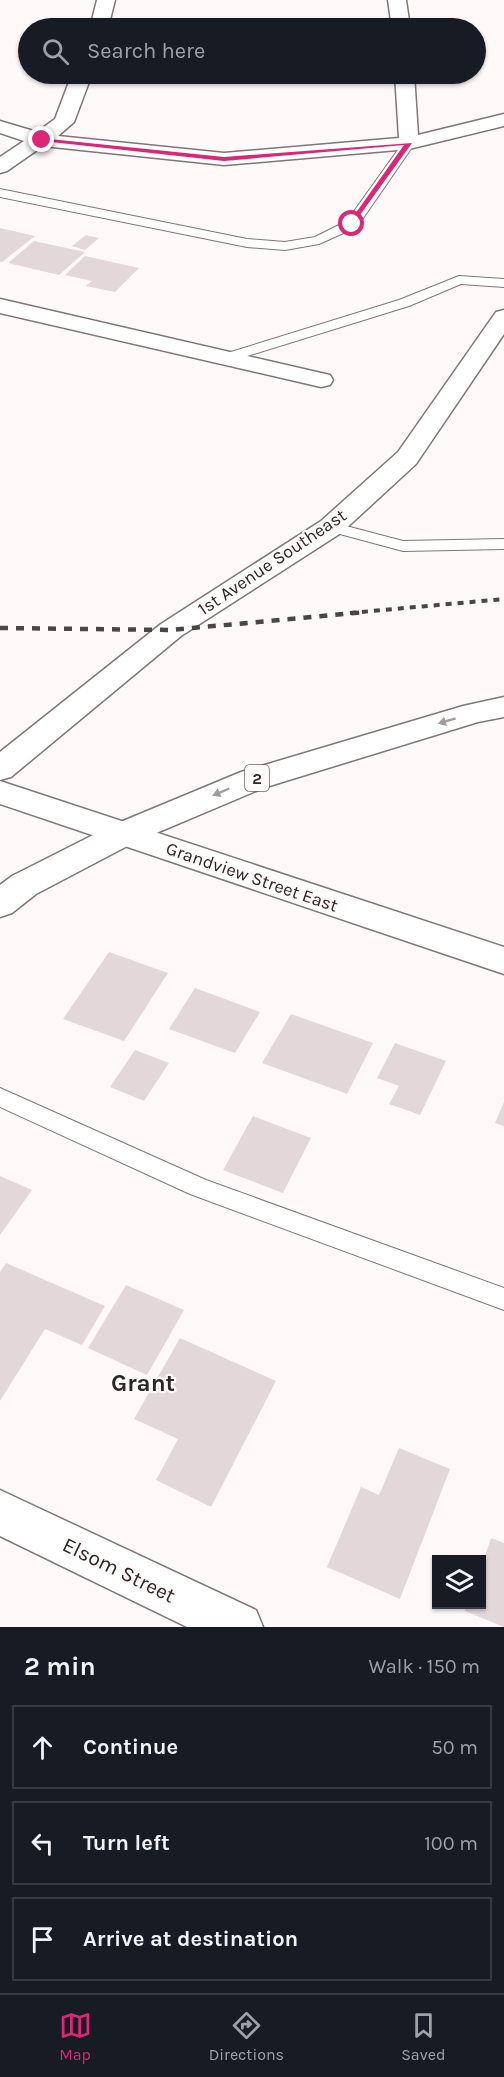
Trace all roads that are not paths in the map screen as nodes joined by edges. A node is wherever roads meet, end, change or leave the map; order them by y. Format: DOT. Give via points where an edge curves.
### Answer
graph roads {
  1 [pos="106,0"];
  2 [pos="397,0"];
  3 [pos="102,18"];
  4 [pos="400,18"];
  5 [pos="78,84"];
  6 [pos="405,84"];
  7 [pos="504,120"];
  8 [pos="0,127"];
  9 [pos="42,140"];
  10 [pos="409,143"];
  11 [pos="0,167"];
  12 [pos="0,194"];
  13 [pos="504,283"];
  14 [pos="0,306"];
  15 [pos="504,317"];
  16 [pos="226,358"];
  17 [pos="321,380"];
  18 [pos="331,526"];
  19 [pos="504,544"];
  20 [pos="504,707"];
  21 [pos="0,769"];
  22 [pos="0,792"];
  23 [pos="123,834"];
  24 [pos="0,904"];
  25 [pos="504,961"];
  26 [pos="0,1097"];
  27 [pos="504,1299"];
  28 [pos="0,1512"];
  29 [pos="239,1627"];
  1 -- 3 [label="street"];
  2 -- 4 [label="street"];
  5 -- 9 [label="street" via="64,122"];
  6 -- 10 [label="street"];
  7 -- 10 [label="street"];
  8 -- 9 [label="street"];
  9 -- 10 [label="street" via="224,159"];
  9 -- 11 [label="street"];
  10 -- 12 [label="lane" via="352,224 319,240 285,246 247,243"];
  13 -- 16 [label="lane" via="459,280 404,303"];
  14 -- 16 [label="street"];
  15 -- 18 [label="street, 1st Avenue Southeast" via="407,458"];
  16 -- 17 [label="street"];
  18 -- 19 [label="lane" via="403,546"];
  18 -- 21 [label="street, 1st Avenue Southeast" via="171,630"];
  20 -- 23 [label="street, 2, one-way" via="252,780"];
  22 -- 23 [label="street, Grandview Street East"];
  23 -- 24 [label="street, 2" via="24,885"];
  23 -- 25 [label="street, Grandview Street East"];
  26 -- 27 [label="lane" via="198,1187"];
  28 -- 29 [label="street, Elsom Street"];
}
